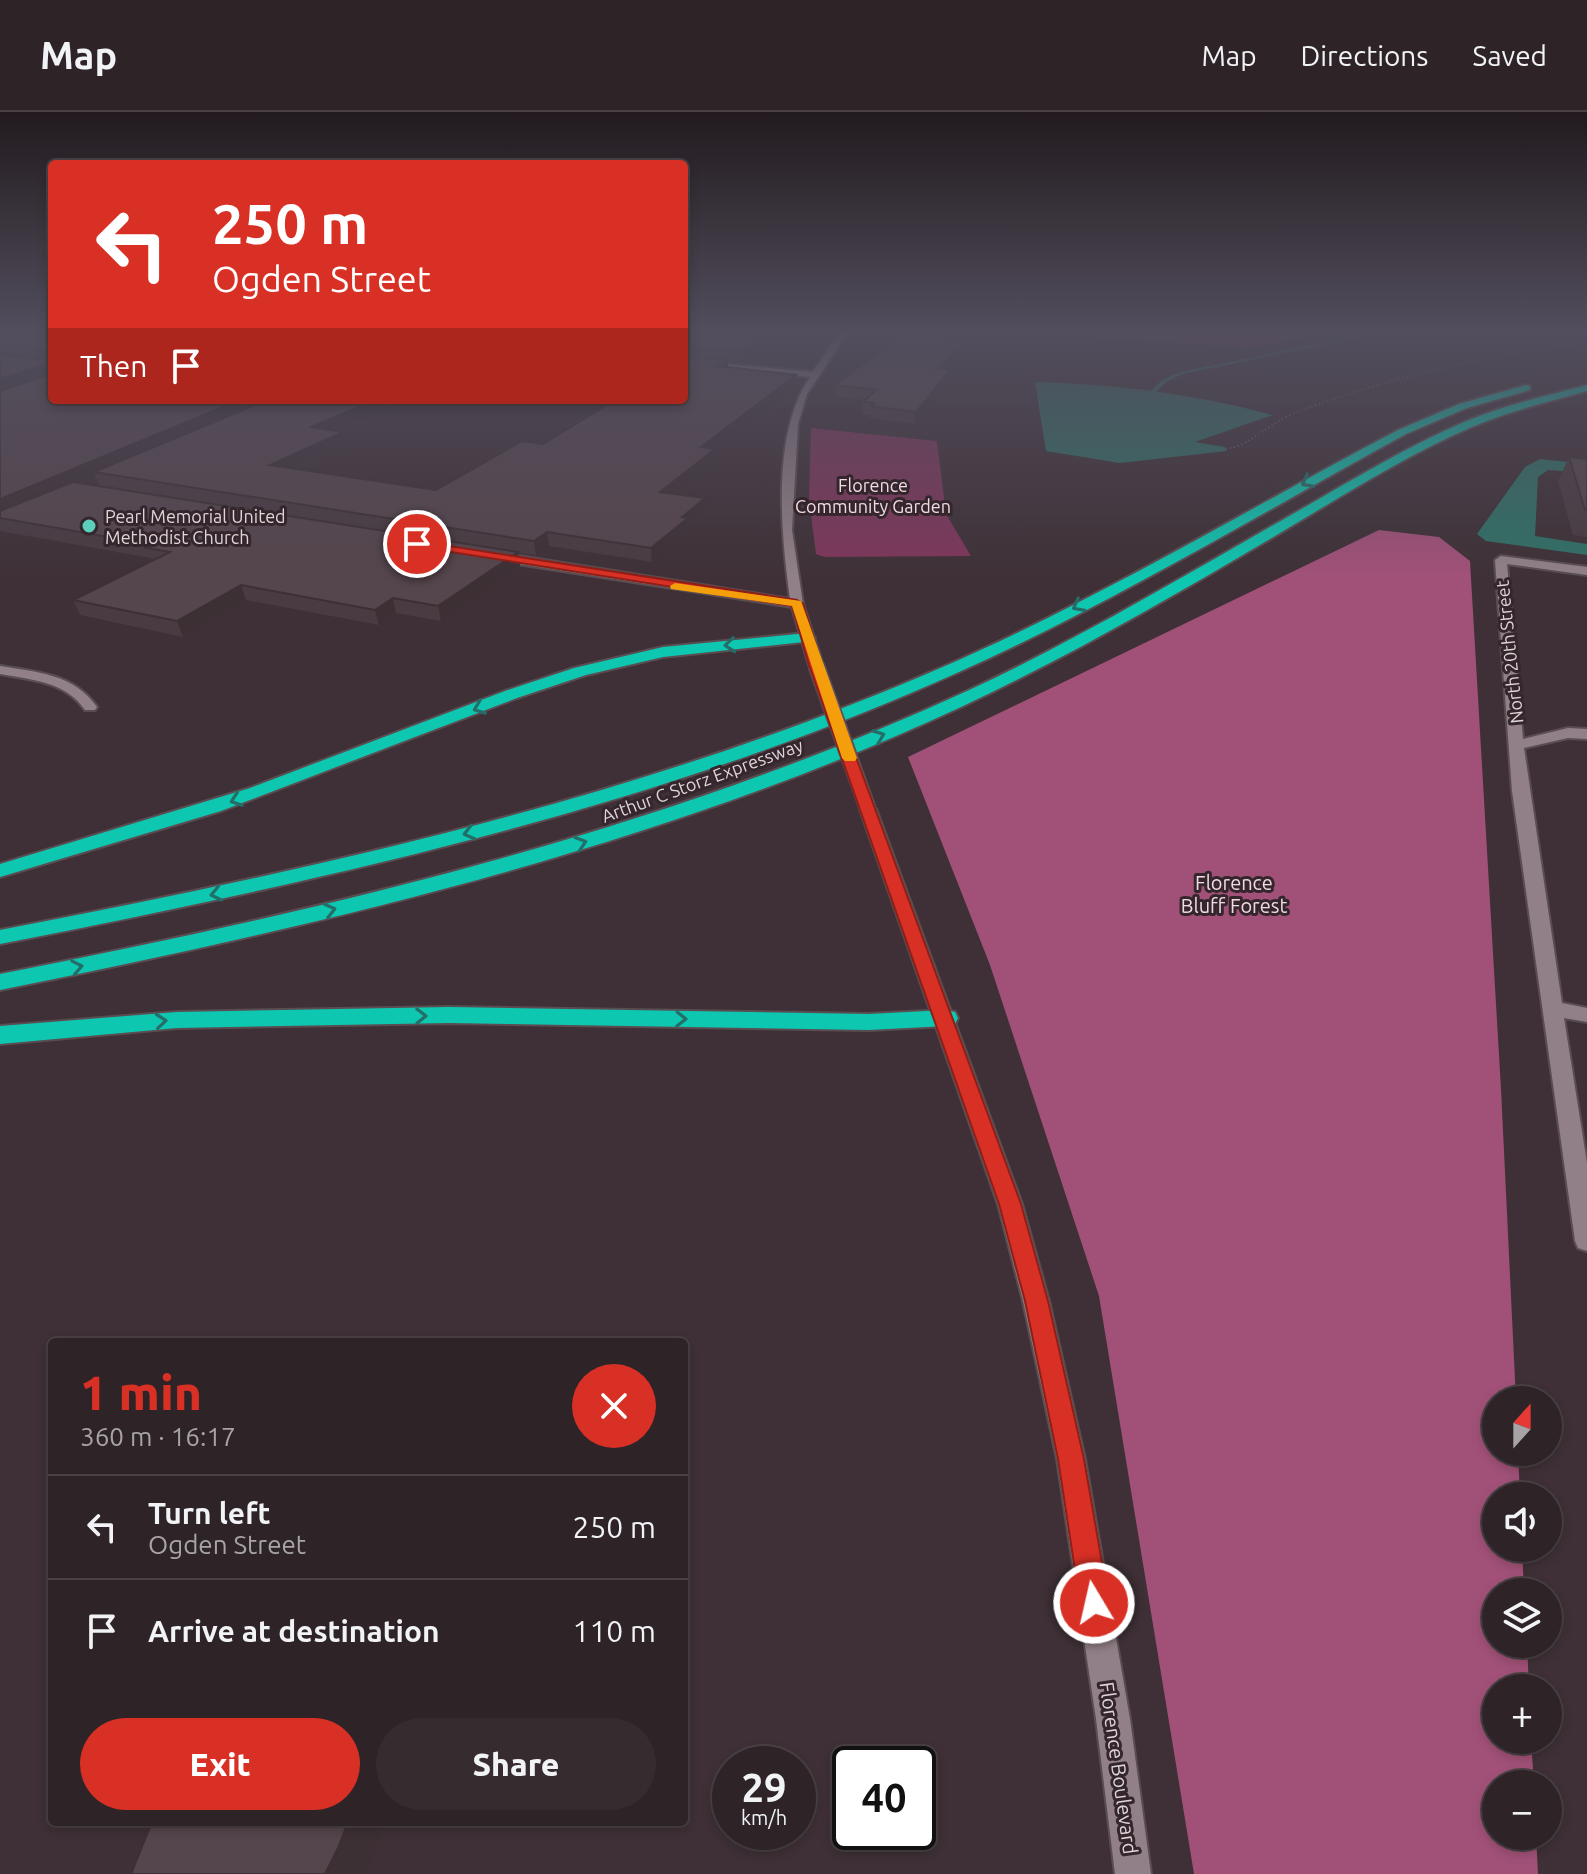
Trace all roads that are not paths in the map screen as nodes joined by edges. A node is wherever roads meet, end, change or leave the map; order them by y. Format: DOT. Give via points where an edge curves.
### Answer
graph roads {
  1 [pos="796,414"];
  2 [pos="1442,414"];
  3 [pos="1495,414"];
  4 [pos="479,554"];
  5 [pos="1587,571"];
  6 [pos="797,604"];
  7 [pos="807,638"];
  8 [pos="0,670"];
  9 [pos="90,707"];
  10 [pos="1587,734"];
  11 [pos="1518,745"];
  12 [pos="0,871"];
  13 [pos="0,937"];
  14 [pos="0,982"];
  15 [pos="1554,1009"];
  16 [pos="1587,1015"];
  17 [pos="946,1018"];
  18 [pos="0,1035"];
  19 [pos="1587,1241"];
  20 [pos="1133,1874"];
  1 -- 6 [label="street, Florence Boulevard" via="786,530"];
  2 -- 13 [label="highway, Arthur C Storz Expressway, one-way" via="997,648 889,696 724,758 534,816 319,872"];
  14 -- 3 [label="highway, Arthur C Storz Expressway, one-way" via="430,886 694,806 902,727 1010,676"];
  4 -- 6 [label="street"];
  5 -- 11 [label="street, North 20th Street" via="1501,560"];
  6 -- 7 [label="street, Florence Boulevard"];
  7 -- 12 [label="highway, one-way" via="692,648 600,666 256,793"];
  7 -- 17 [label="street, Florence Boulevard, bridge"];
  8 -- 9 [label="street" via="59,683 83,693"];
  10 -- 11 [label="street"];
  11 -- 15 [label="street, North 20th Street" via="1520,791"];
  15 -- 16 [label="street"];
  15 -- 19 [label="street"];
  18 -- 17 [label="highway, one-way" via="216,1019"];
  17 -- 20 [label="street, Florence Boulevard" via="1010,1204 1040,1316 1071,1459"];
}
